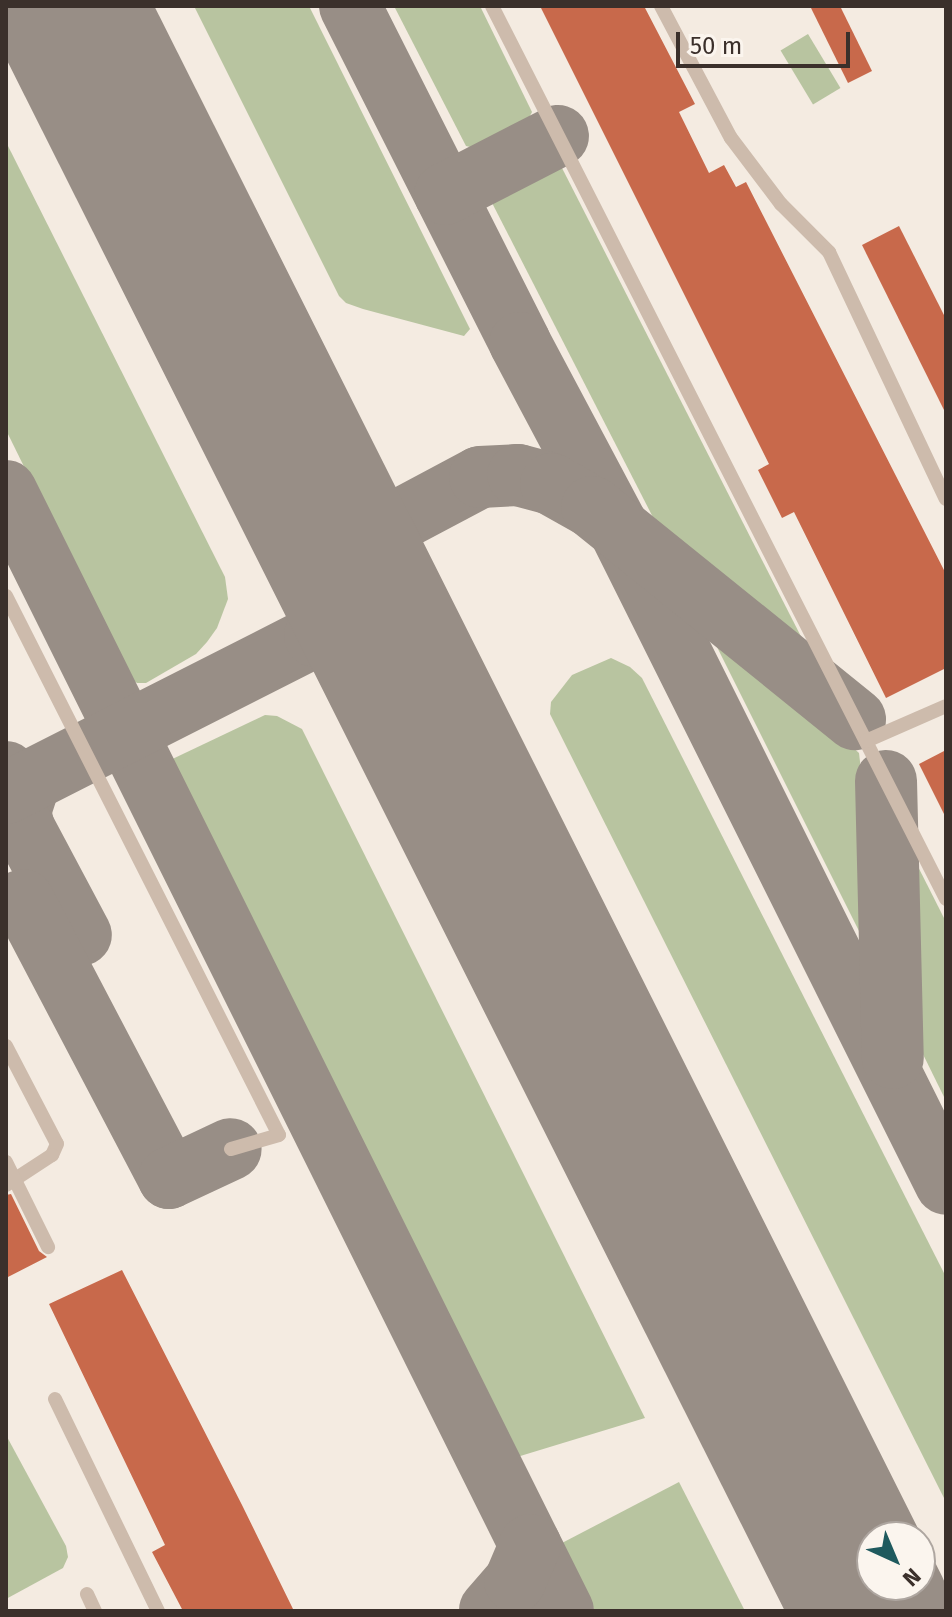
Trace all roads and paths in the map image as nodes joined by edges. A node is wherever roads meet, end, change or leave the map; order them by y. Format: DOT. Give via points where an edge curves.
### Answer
graph roads {
  1 [pos="492,6"];
  2 [pos="661,6"];
  3 [pos="946,499"];
  4 [pos="6,596"];
  5 [pos="946,706"];
  6 [pos="866,741"];
  7 [pos="946,899"];
  8 [pos="6,1046"];
  9 [pos="231,1149"];
  10 [pos="6,1162"];
  11 [pos="10,1182"];
  12 [pos="48,1247"];
  13 [pos="55,1399"];
  14 [pos="87,1594"];
  15 [pos="95,1611"];
  16 [pos="158,1611"];
  1 -- 6 [label="lane"];
  2 -- 3 [label="lane" via="731,138 781,204 829,252"];
  4 -- 9 [label="lane" via="279,1135"];
  5 -- 6 [label="lane"];
  6 -- 7 [label="lane"];
  8 -- 11 [label="lane" via="57,1144 52,1155"];
  10 -- 11 [label="lane"];
  11 -- 12 [label="lane"];
  13 -- 16 [label="lane"];
  14 -- 15 [label="lane"];
}
